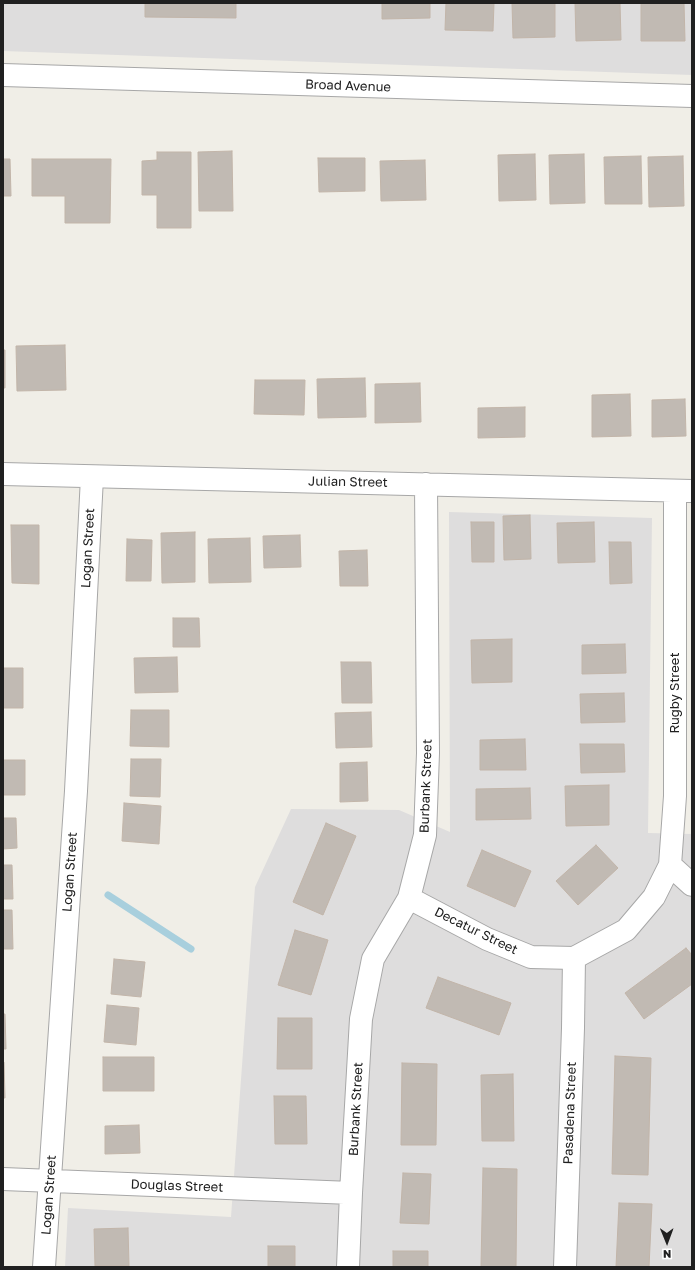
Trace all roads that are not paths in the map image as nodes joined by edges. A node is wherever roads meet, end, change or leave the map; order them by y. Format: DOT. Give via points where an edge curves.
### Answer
graph roads {
  1 [pos="3,75"];
  2 [pos="692,96"];
  3 [pos="3,474"];
  4 [pos="92,477"];
  5 [pos="426,484"];
  6 [pos="683,491"];
  7 [pos="670,865"];
  8 [pos="692,885"];
  9 [pos="409,898"];
  10 [pos="574,958"];
  11 [pos="3,1179"];
  12 [pos="49,1181"];
  13 [pos="351,1193"];
  14 [pos="44,1267"];
  15 [pos="348,1267"];
  16 [pos="565,1267"];
  1 -- 2 [label="street, Broad Avenue"];
  3 -- 4 [label="street, Julian Street"];
  4 -- 5 [label="street, Julian Street"];
  4 -- 12 [label="street, Logan Street" via="76,791"];
  5 -- 6 [label="street, Julian Street"];
  5 -- 9 [label="street, Burbank Street" via="428,753 425,835"];
  6 -- 7 [label="street, Rugby Street" via="675,796"];
  7 -- 8 [label="street"];
  7 -- 10 [label="street, Decatur Street" via="654,897 626,930"];
  9 -- 10 [label="street, Decatur Street" via="488,939 531,957"];
  9 -- 13 [label="street, Burbank Street" via="373,959 361,1019"];
  10 -- 16 [label="street, Pasadena Street"];
  11 -- 12 [label="street, Douglas Street"];
  12 -- 13 [label="street, Douglas Street"];
  12 -- 14 [label="street, Logan Street"];
  13 -- 15 [label="street, Burbank Street"];
}
